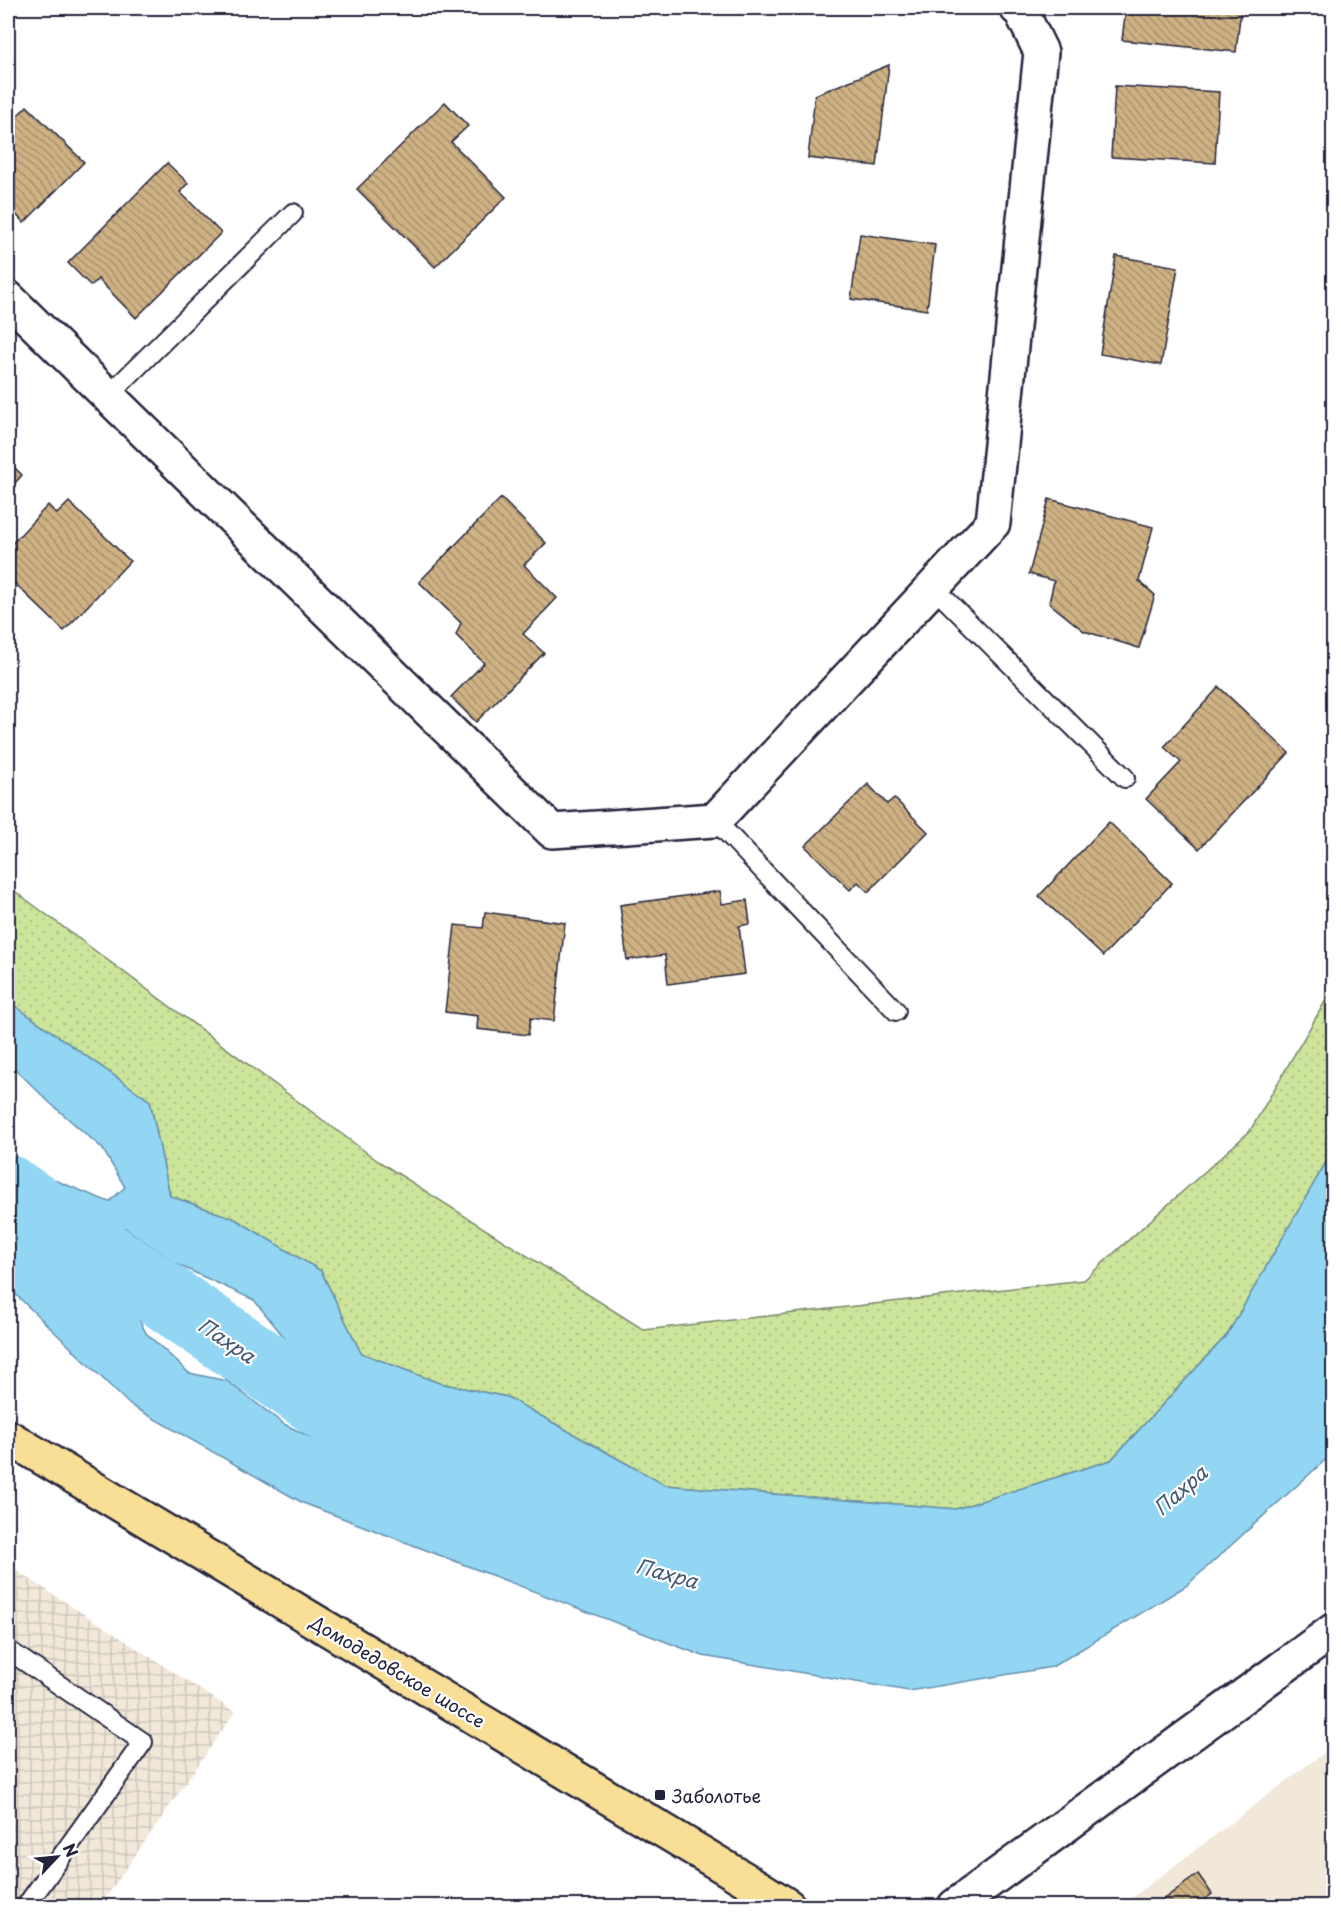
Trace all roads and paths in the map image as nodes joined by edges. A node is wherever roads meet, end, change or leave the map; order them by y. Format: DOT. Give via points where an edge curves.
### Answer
graph roads {
  1 [pos="1017,8"];
  2 [pos="293,213"];
  3 [pos="8,298"];
  4 [pos="108,396"];
  5 [pos="933,587"];
  6 [pos="1125,778"];
  7 [pos="715,820"];
  8 [pos="896,1011"];
  9 [pos="8,1437"];
  10 [pos="1334,1630"];
  11 [pos="8,1650"];
  12 [pos="26,1906"];
  13 [pos="788,1906"];
  14 [pos="955,1906"];
  1 -- 5 [label="street" via="1041,52 993,524"];
  2 -- 4 [label="lane"];
  3 -- 4 [label="street"];
  4 -- 7 [label="street" via="552,831"];
  5 -- 6 [label="lane"];
  5 -- 7 [label="street"];
  7 -- 8 [label="lane"];
  9 -- 13 [label="main road, Домодедовское шоссе"];
  10 -- 14 [label="street"];
  11 -- 12 [label="lane" via="143,1742"];
}
